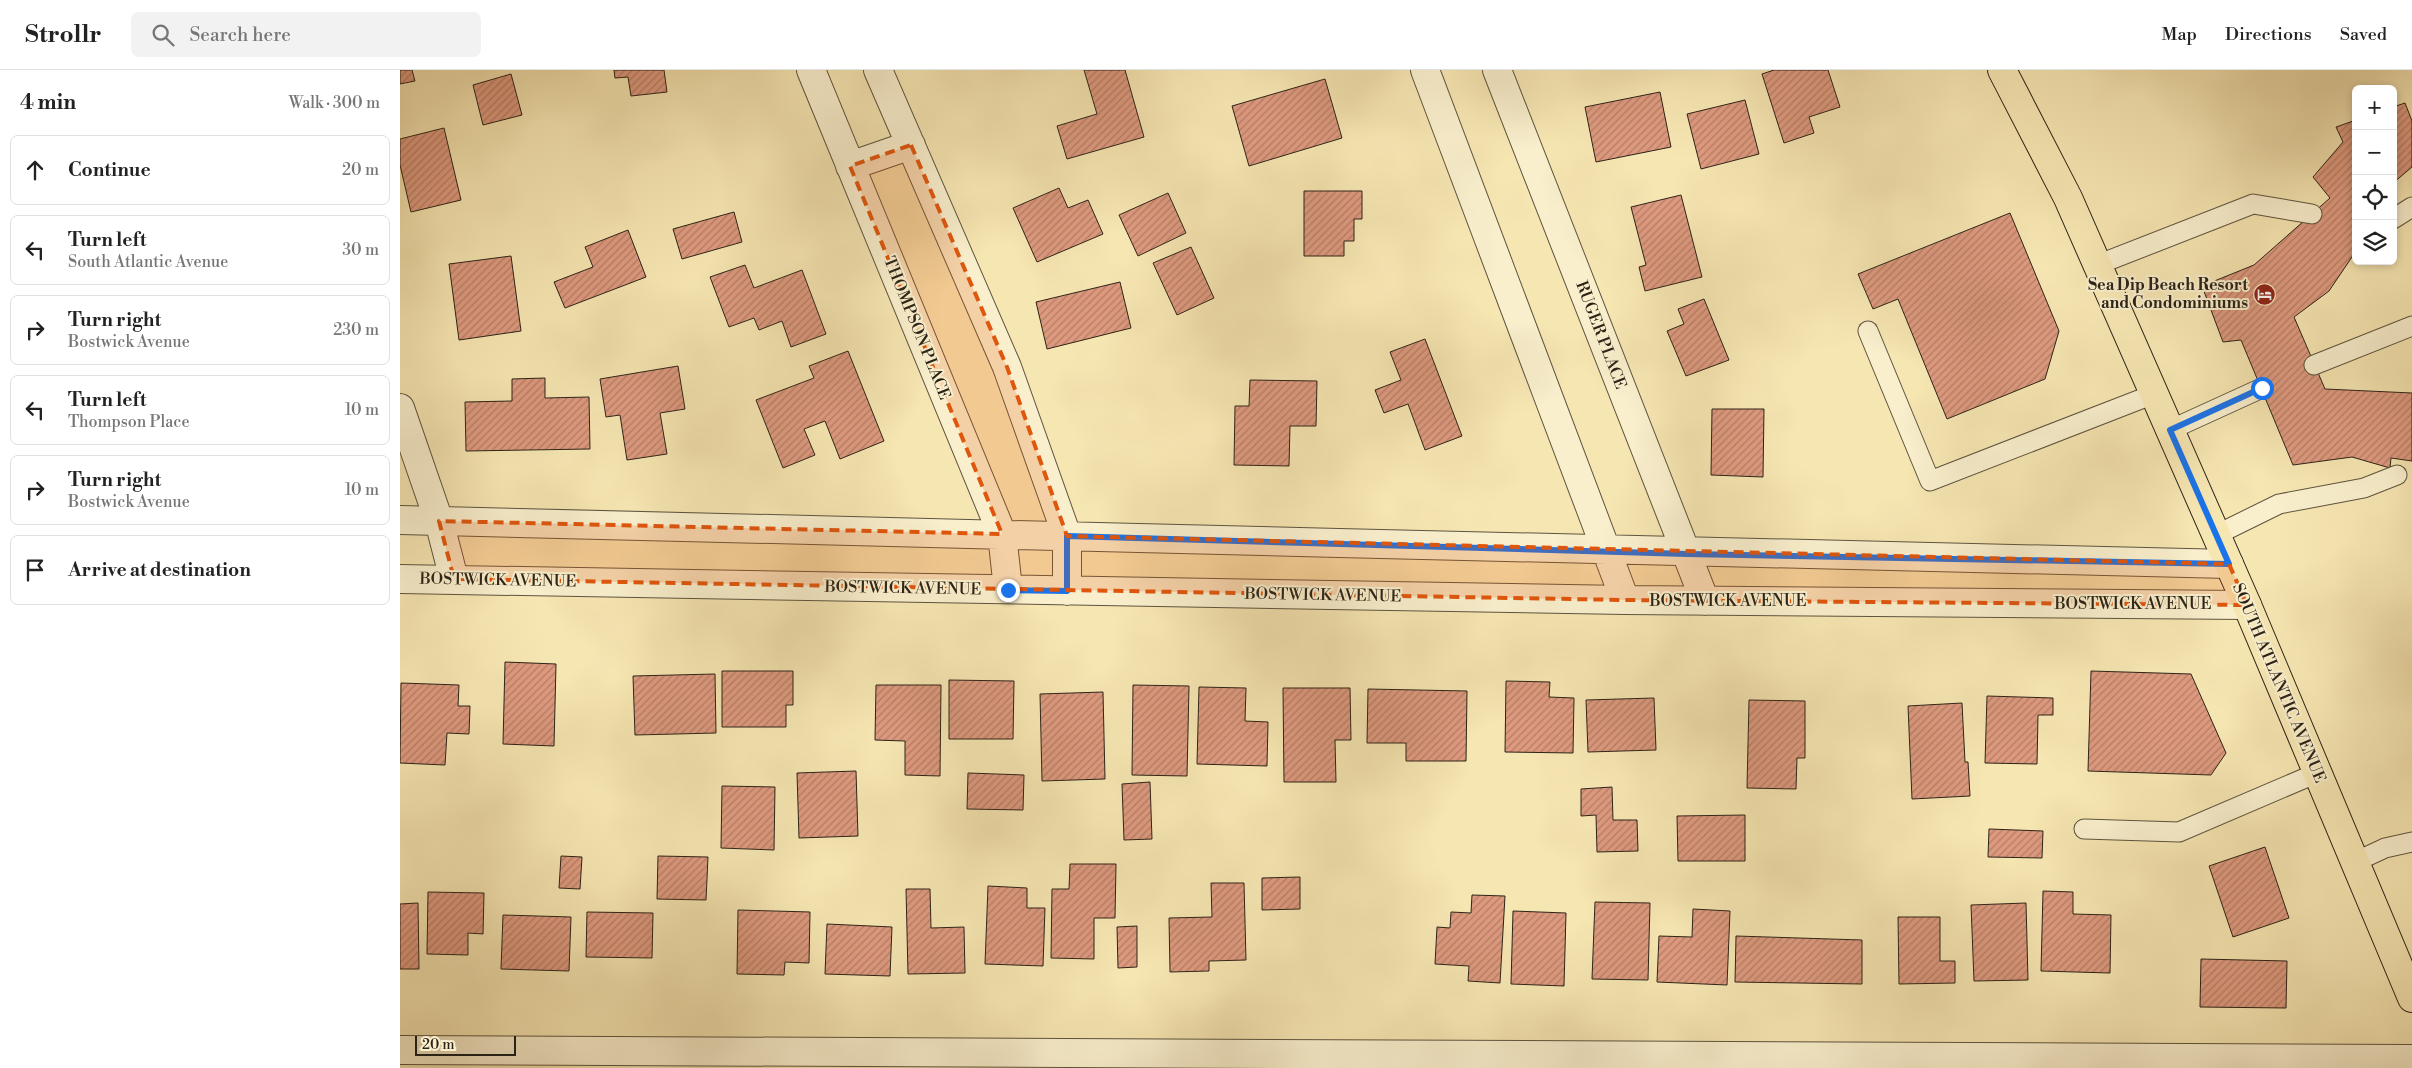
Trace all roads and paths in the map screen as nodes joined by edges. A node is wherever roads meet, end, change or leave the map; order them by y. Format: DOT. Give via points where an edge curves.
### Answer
graph roads {
  1 [pos="811,70"];
  2 [pos="878,70"];
  3 [pos="1425,70"];
  4 [pos="1496,70"];
  5 [pos="2002,70"];
  6 [pos="911,145"];
  7 [pos="850,166"];
  8 [pos="2412,207"];
  9 [pos="2312,214"];
  10 [pos="2397,216"];
  11 [pos="2097,265"];
  12 [pos="2412,326"];
  13 [pos="1868,331"];
  14 [pos="2314,365"];
  15 [pos="2262,388"];
  16 [pos="2154,394"];
  17 [pos="400,408"];
  18 [pos="2170,430"];
  19 [pos="2397,475"];
  20 [pos="400,520"];
  21 [pos="439,521"];
  22 [pos="1002,534"];
  23 [pos="2216,535"];
  24 [pos="1067,536"];
  25 [pos="1606,550"];
  26 [pos="1687,554"];
  27 [pos="2229,564"];
  28 [pos="402,574"];
  29 [pos="454,579"];
  30 [pos="1008,590"];
  31 [pos="1067,591"];
  32 [pos="1626,600"];
  33 [pos="1705,601"];
  34 [pos="2246,605"];
  35 [pos="2317,773"];
  36 [pos="2084,829"];
  37 [pos="2412,842"];
  38 [pos="2355,862"];
  39 [pos="2412,998"];
  40 [pos="400,1050"];
  41 [pos="2412,1059"];
  1 -- 7 [label="street, THOMPSON PLACE"];
  2 -- 6 [label="street"];
  3 -- 25 [label="street"];
  4 -- 26 [label="street, RUGER PLACE"];
  5 -- 11 [label="main road, SOUTH ATLANTIC AVENUE" via="2068,198"];
  6 -- 7 [label="street"];
  6 -- 24 [label="street" via="1007,368"];
  7 -- 22 [label="street, THOMPSON PLACE"];
  8 -- 10 [label="lane"];
  9 -- 11 [label="lane" via="2253,204"];
  11 -- 16 [label="main road, SOUTH ATLANTIC AVENUE"];
  12 -- 14 [label="lane"];
  13 -- 16 [label="lane" via="1930,481"];
  15 -- 18 [label="lane"];
  16 -- 18 [label="main road, SOUTH ATLANTIC AVENUE"];
  17 -- 21 [label="street"];
  18 -- 23 [label="main road, SOUTH ATLANTIC AVENUE"];
  19 -- 23 [label="lane" via="2364,488 2279,504"];
  20 -- 21 [label="street"];
  21 -- 22 [label="street"];
  21 -- 29 [label="street"];
  22 -- 24 [label="street"];
  22 -- 30 [label="street, THOMPSON PLACE"];
  23 -- 27 [label="main road, SOUTH ATLANTIC AVENUE"];
  24 -- 25 [label="street"];
  24 -- 31 [label="street"];
  25 -- 26 [label="street"];
  25 -- 32 [label="street"];
  26 -- 27 [label="street"];
  26 -- 33 [label="street, RUGER PLACE"];
  27 -- 34 [label="main road, SOUTH ATLANTIC AVENUE"];
  28 -- 29 [label="street, BOSTWICK AVENUE"];
  29 -- 30 [label="street, BOSTWICK AVENUE"];
  30 -- 31 [label="street, BOSTWICK AVENUE"];
  31 -- 32 [label="street, BOSTWICK AVENUE"];
  32 -- 33 [label="street, BOSTWICK AVENUE"];
  33 -- 34 [label="street, BOSTWICK AVENUE"];
  34 -- 35 [label="main road, SOUTH ATLANTIC AVENUE"];
  35 -- 36 [label="lane" via="2179,832"];
  35 -- 38 [label="main road, SOUTH ATLANTIC AVENUE"];
  37 -- 38 [label="lane" via="2385,848"];
  38 -- 39 [label="main road, SOUTH ATLANTIC AVENUE"];
  40 -- 41 [label="street"];
}
